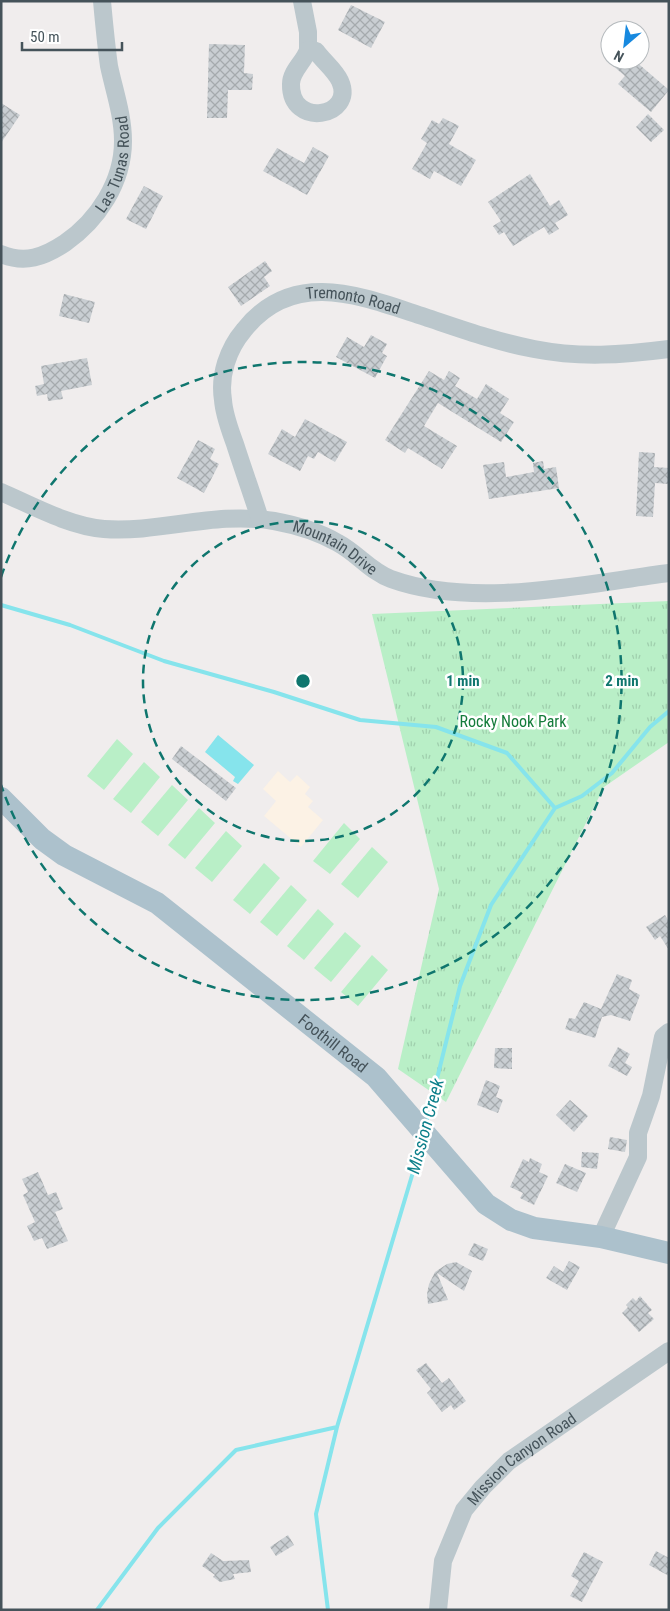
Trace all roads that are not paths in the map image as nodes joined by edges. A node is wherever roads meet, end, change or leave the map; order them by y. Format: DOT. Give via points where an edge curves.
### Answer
graph roads {
  1 [pos="102,1"];
  2 [pos="302,1"];
  3 [pos="308,50"];
  4 [pos="1,254"];
  5 [pos="669,349"];
  6 [pos="1,492"];
  7 [pos="260,519"];
  8 [pos="669,573"];
  9 [pos="1,798"];
  10 [pos="669,1032"];
  11 [pos="601,1237"];
  12 [pos="669,1253"];
  13 [pos="669,1351"];
  14 [pos="438,1610"];
  1 -- 4 [label="street, Las Tunas Road" via="109,65 123,140 117,178 102,206 88,223 56,249 38,258 27,259"];
  2 -- 3 [label="street"];
  5 -- 7 [label="street, Tremonto Road" via="616,356 569,355 487,337 345,293 314,292 285,300 259,315 239,336 227,360 222,385 226,418"];
  6 -- 7 [label="street, Mountain Drive" via="48,512 102,529 143,528 221,518"];
  7 -- 8 [label="street, Mountain Drive" via="297,526 339,543 388,578 440,590 509,593"];
  9 -- 11 [label="main road, Foothill Road" via="42,839 64,855 157,903 376,1077 486,1204 511,1220 534,1228"];
  10 -- 11 [label="street" via="663,1037 652,1096 638,1133 638,1157"];
  11 -- 12 [label="main road, Foothill Road"];
  13 -- 14 [label="street, Mission Canyon Road" via="509,1461 483,1488 464,1510 443,1561"];
}
